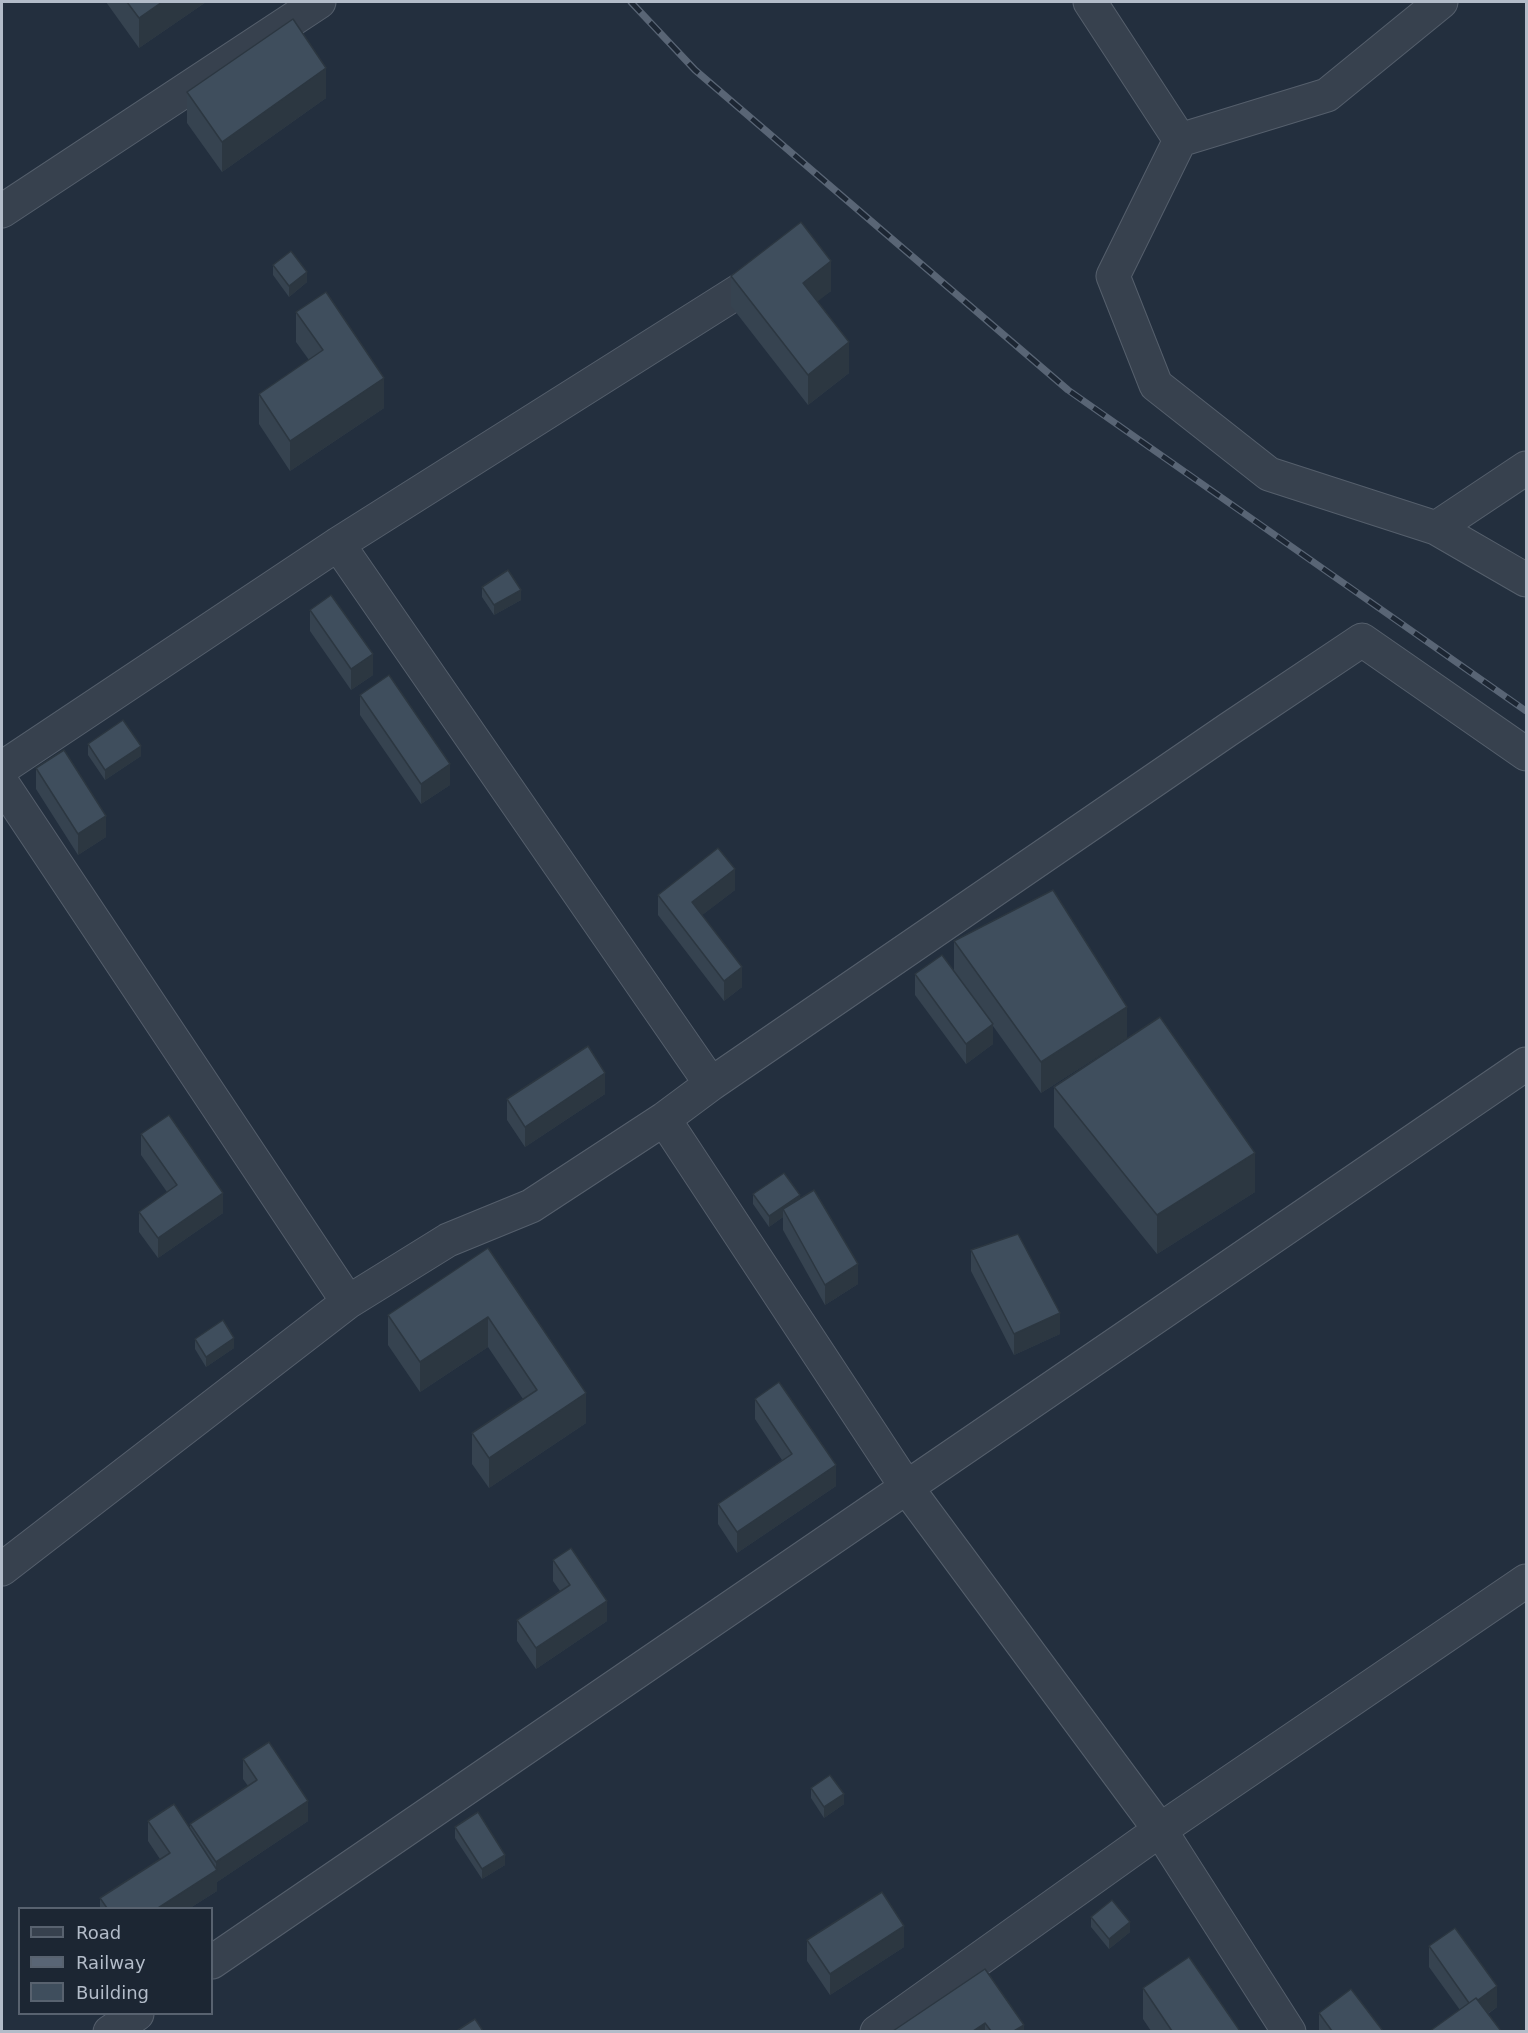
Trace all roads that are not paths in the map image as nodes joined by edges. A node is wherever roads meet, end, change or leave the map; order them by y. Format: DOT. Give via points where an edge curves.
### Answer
graph roads {
  1 [pos="319,2"];
  2 [pos="1090,2"];
  3 [pos="1442,2"];
  4 [pos="1180,140"];
  5 [pos="2,211"];
  6 [pos="791,258"];
  7 [pos="1527,468"];
  8 [pos="1436,528"];
  9 [pos="338,544"];
  10 [pos="1527,580"];
  11 [pos="1527,754"];
  12 [pos="2,768"];
  13 [pos="2,783"];
  14 [pos="1527,1064"];
  15 [pos="711,1084"];
  16 [pos="664,1119"];
  17 [pos="348,1302"];
  18 [pos="907,1488"];
  19 [pos="2,1569"];
  20 [pos="1527,1581"];
  21 [pos="1160,1830"];
  22 [pos="213,1961"];
  23 [pos="134,2015"];
  24 [pos="110,2031"];
  25 [pos="878,2031"];
  26 [pos="1289,2031"];
  1 -- 5 [label="street"];
  2 -- 4 [label="street"];
  3 -- 4 [label="street" via="1327,95"];
  4 -- 8 [label="street" via="1113,276 1156,385 1269,474"];
  6 -- 9 [label="street"];
  7 -- 8 [label="street"];
  8 -- 10 [label="street"];
  9 -- 12 [label="street"];
  9 -- 15 [label="street"];
  11 -- 15 [label="street" via="1362,640"];
  13 -- 17 [label="street"];
  14 -- 18 [label="street"];
  15 -- 16 [label="street"];
  16 -- 17 [label="street" via="531,1206 448,1240"];
  16 -- 18 [label="street"];
  17 -- 19 [label="street"];
  18 -- 21 [label="street"];
  18 -- 22 [label="street"];
  20 -- 21 [label="street"];
  21 -- 25 [label="street"];
  21 -- 26 [label="street"];
  23 -- 24 [label="street"];
}
